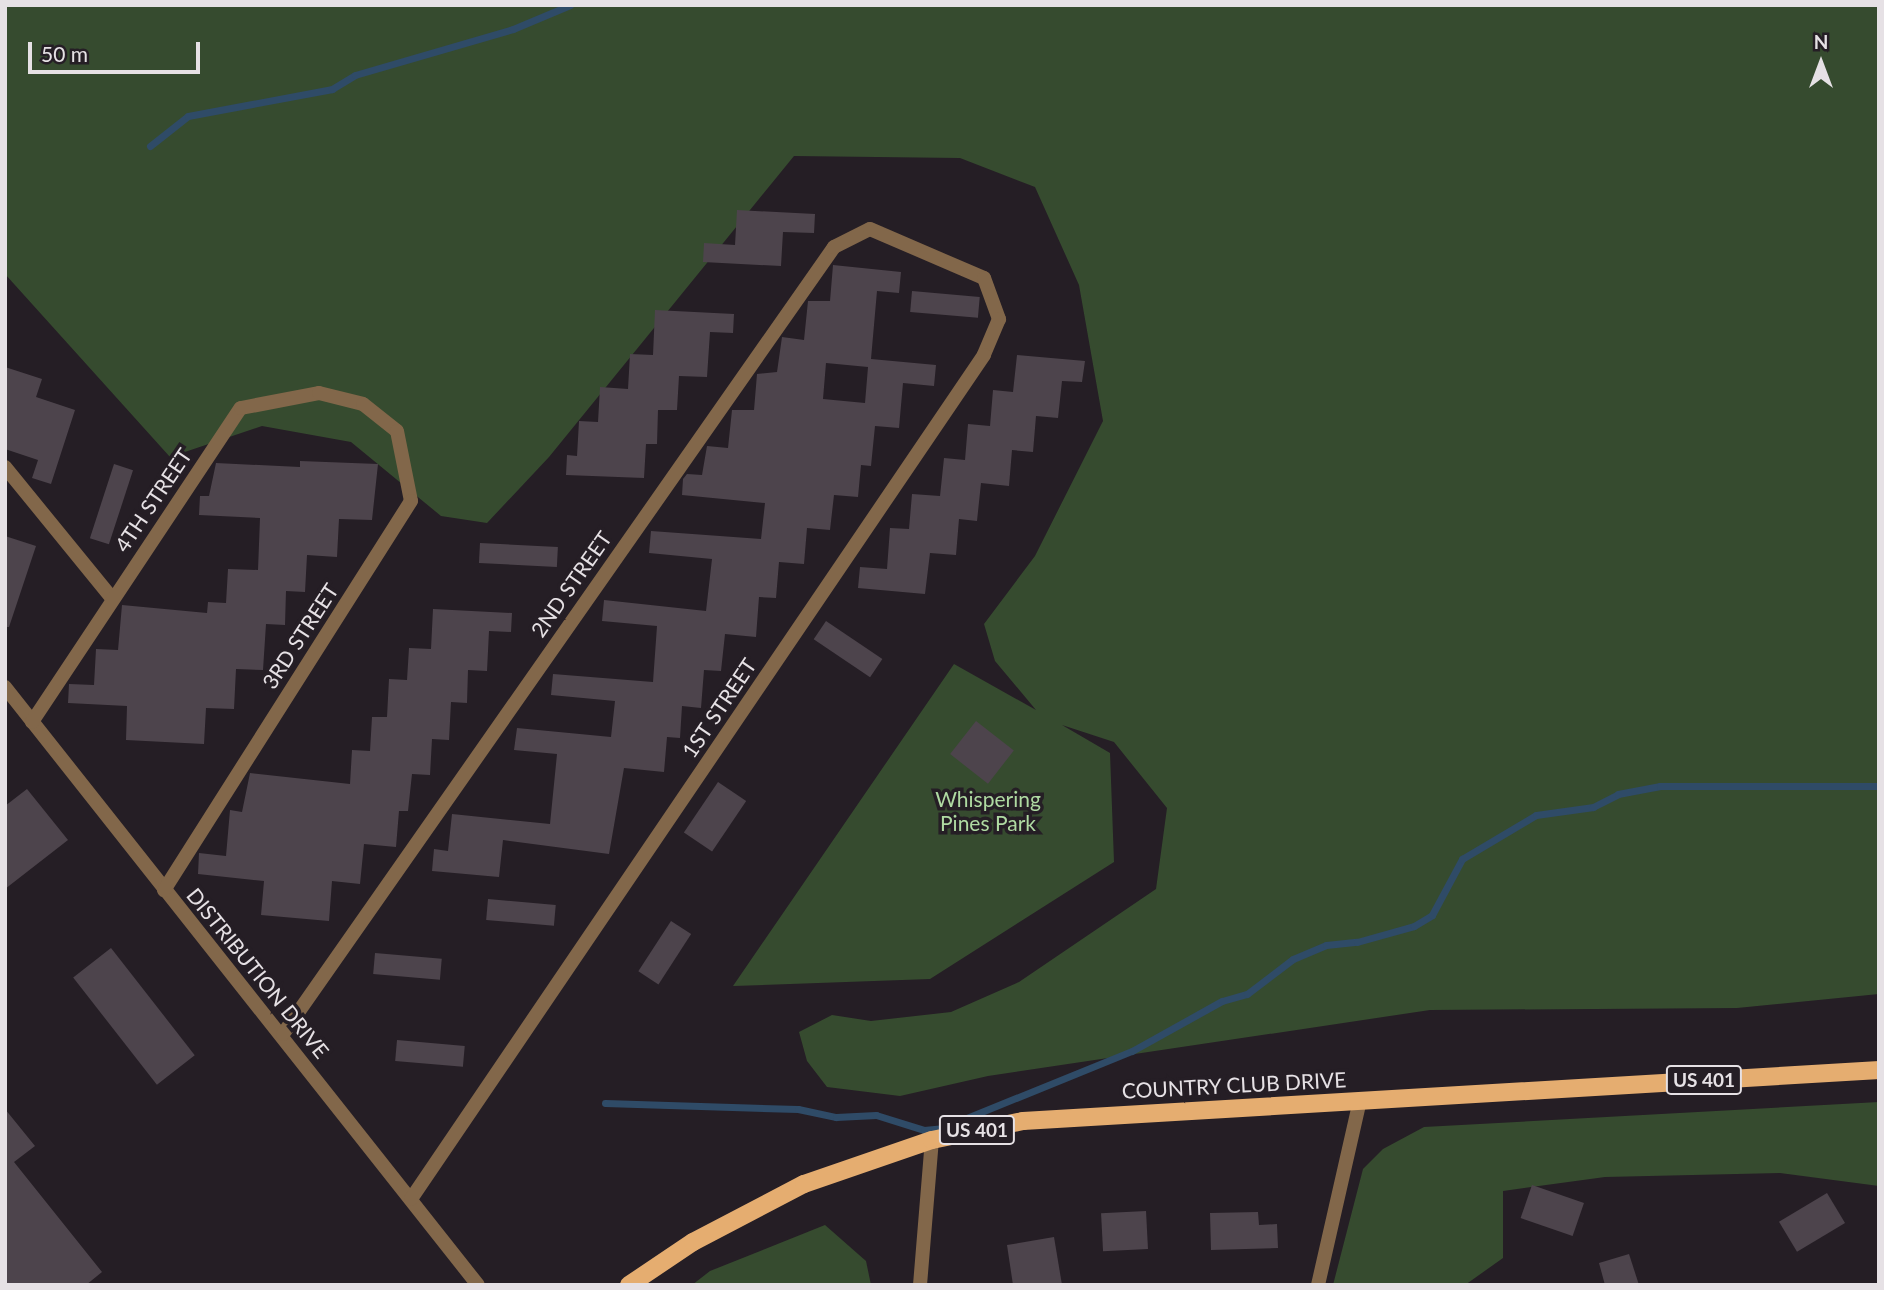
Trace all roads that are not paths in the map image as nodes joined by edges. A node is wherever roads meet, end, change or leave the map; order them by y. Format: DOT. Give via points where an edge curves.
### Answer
graph roads {
  1 [pos="933,256"];
  2 [pos="363,404"];
  3 [pos="5,467"];
  4 [pos="112,598"];
  5 [pos="5,687"];
  6 [pos="32,722"];
  7 [pos="164,890"];
  8 [pos="283,1034"];
  9 [pos="1879,1070"];
  10 [pos="1360,1100"];
  11 [pos="932,1140"];
  12 [pos="411,1199"];
  13 [pos="478,1285"];
  14 [pos="629,1285"];
  15 [pos="920,1285"];
  16 [pos="1318,1285"];
  1 -- 8 [label="street, 2ND STREET" via="870,229 834,247"];
  1 -- 12 [label="street, 1ST STREET" via="984,278 999,319 984,355"];
  2 -- 4 [label="street, 4TH STREET" via="319,393 241,408"];
  2 -- 7 [label="street, 3RD STREET" via="397,430 411,501"];
  3 -- 4 [label="street"];
  4 -- 6 [label="street, 4TH STREET"];
  5 -- 6 [label="street, DISTRIBUTION DRIVE"];
  6 -- 7 [label="street, DISTRIBUTION DRIVE"];
  7 -- 8 [label="street, DISTRIBUTION DRIVE"];
  8 -- 12 [label="street, DISTRIBUTION DRIVE"];
  9 -- 10 [label="main road, COUNTRY CLUB DRIVE / US 401"];
  10 -- 11 [label="main road, COUNTRY CLUB DRIVE / US 401" via="1024,1121"];
  10 -- 16 [label="street"];
  11 -- 14 [label="main road, COUNTRY CLUB DRIVE / US 401" via="850,1166 758,1205"];
  11 -- 15 [label="street"];
  12 -- 13 [label="street, DISTRIBUTION DRIVE"];
}
